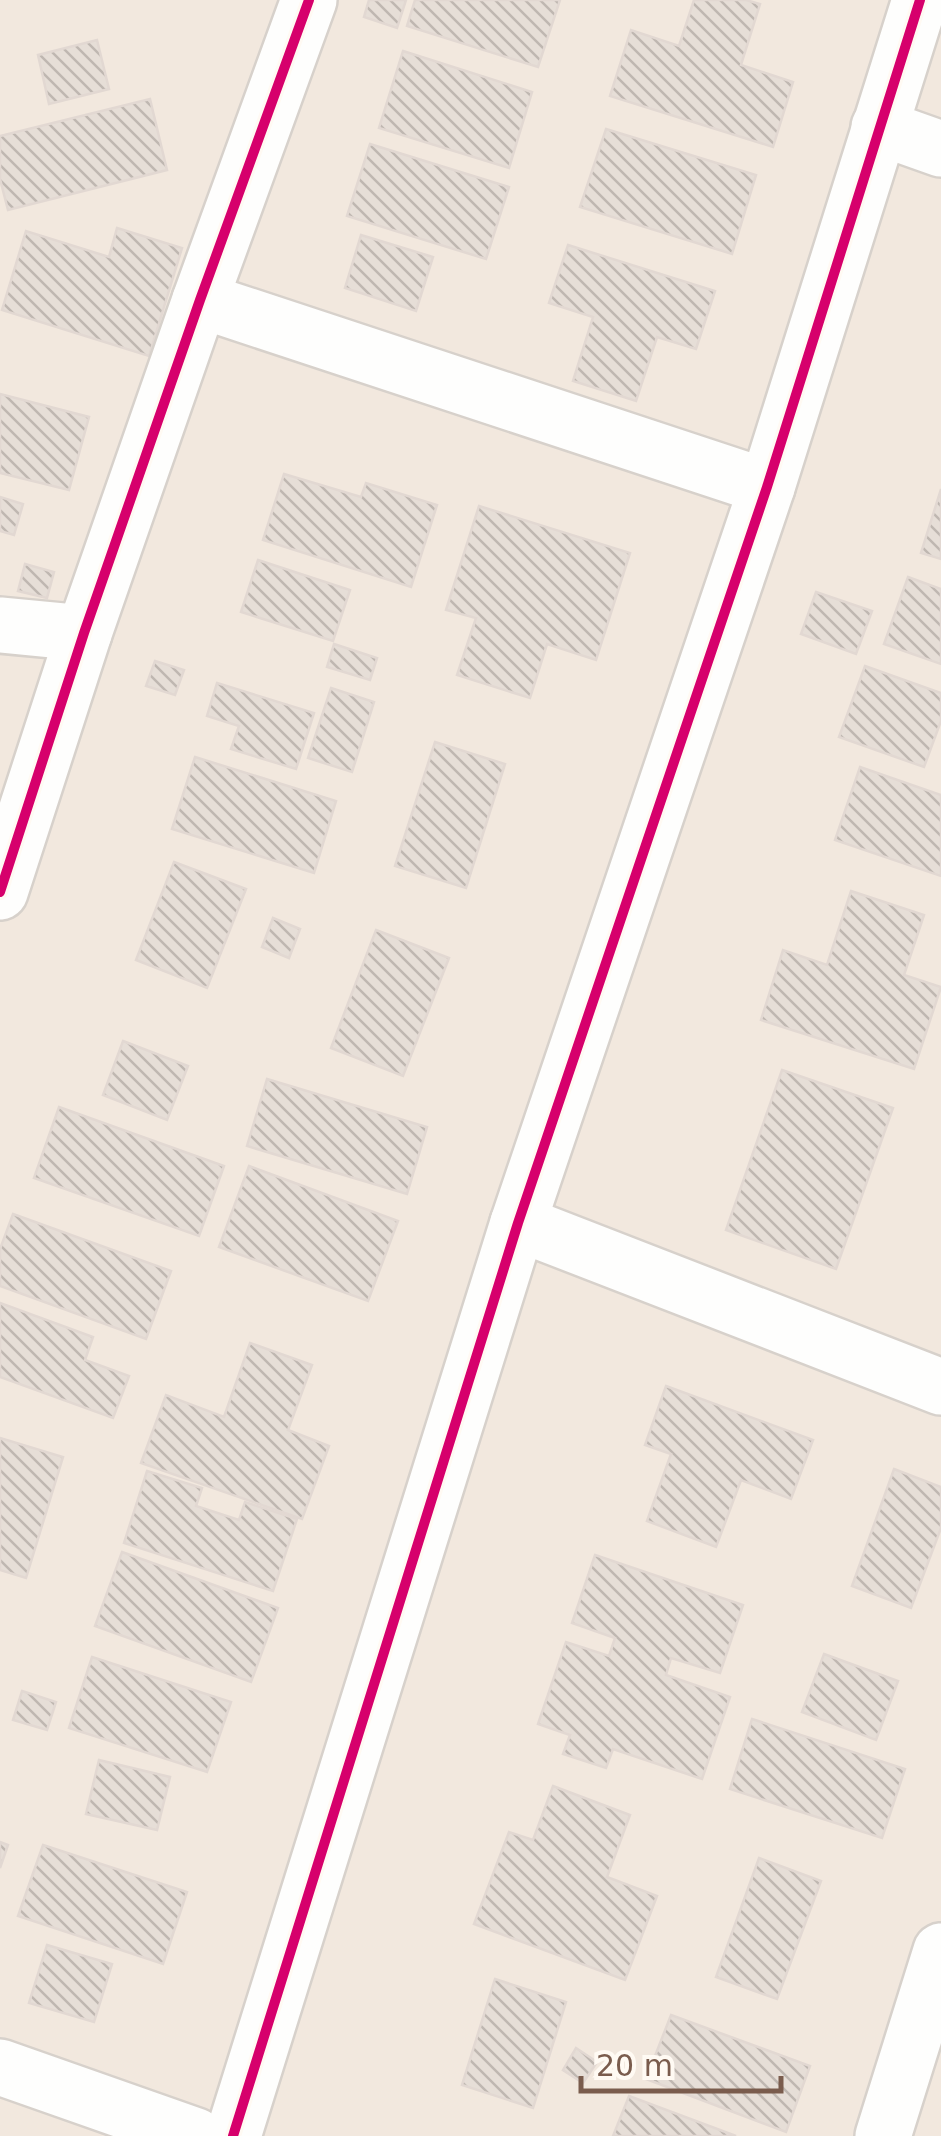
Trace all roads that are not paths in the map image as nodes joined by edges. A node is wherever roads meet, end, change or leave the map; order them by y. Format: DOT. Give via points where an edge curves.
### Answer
graph roads {
  1 [pos="310,0"];
  2 [pos="920,0"];
  3 [pos="879,127"];
  4 [pos="941,150"];
  5 [pos="200,300"];
  6 [pos="767,487"];
  7 [pos="0,626"];
  8 [pos="84,634"];
  9 [pos="0,892"];
  10 [pos="518,1223"];
  11 [pos="941,1387"];
  12 [pos="941,1951"];
  13 [pos="0,2067"];
  14 [pos="196,2136"];
  15 [pos="232,2136"];
  16 [pos="883,2136"];
  1 -- 5 [label="street"];
  2 -- 3 [label="street"];
  3 -- 4 [label="street"];
  3 -- 6 [label="street"];
  5 -- 6 [label="street"];
  5 -- 8 [label="street"];
  6 -- 10 [label="street"];
  7 -- 8 [label="street"];
  8 -- 9 [label="street"];
  10 -- 11 [label="street"];
  10 -- 15 [label="street"];
  12 -- 16 [label="street"];
  13 -- 14 [label="street"];
}
